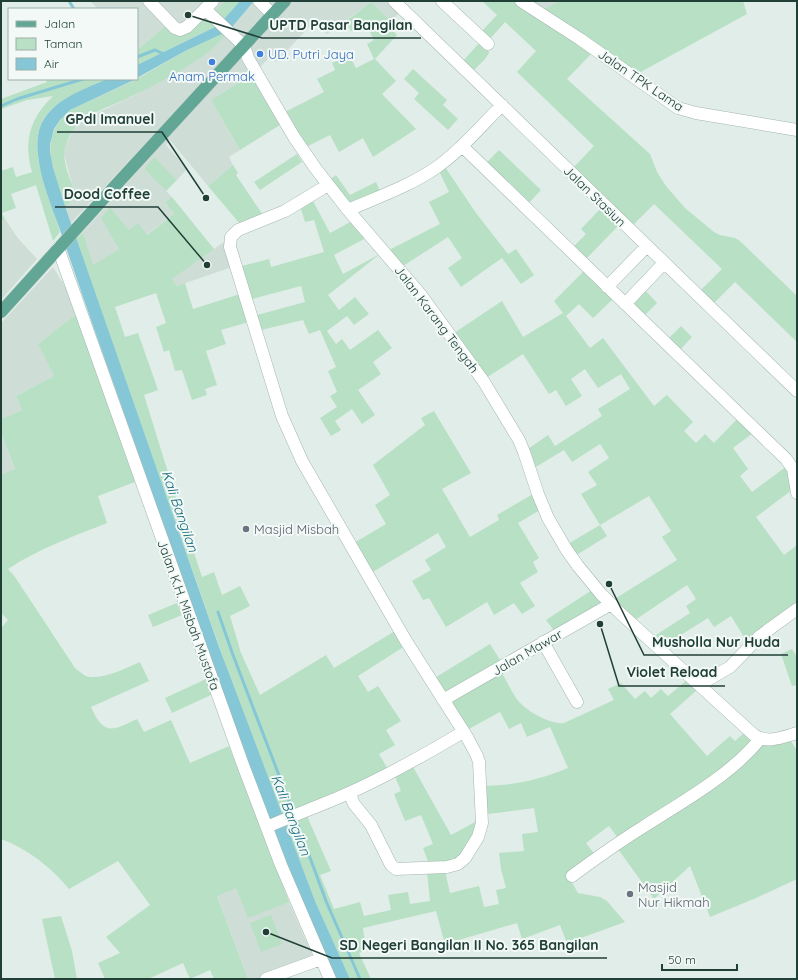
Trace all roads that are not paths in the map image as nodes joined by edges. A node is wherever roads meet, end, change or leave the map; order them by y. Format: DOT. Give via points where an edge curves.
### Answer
graph roads {
  1 [pos="149,1"];
  2 [pos="259,1"];
  3 [pos="285,1"];
  4 [pos="394,1"];
  5 [pos="442,1"];
  6 [pos="521,1"];
  7 [pos="209,5"];
  8 [pos="273,15"];
  9 [pos="488,44"];
  10 [pos="244,46"];
  11 [pos="502,106"];
  12 [pos="797,130"];
  13 [pos="462,146"];
  14 [pos="328,186"];
  15 [pos="348,210"];
  16 [pos="60,246"];
  17 [pos="647,246"];
  18 [pos="664,263"];
  19 [pos="607,287"];
  20 [pos="625,304"];
  21 [pos="1,312"];
  22 [pos="797,391"];
  23 [pos="797,493"];
  24 [pos="611,604"];
  25 [pos="797,609"];
  26 [pos="542,642"];
  27 [pos="699,685"];
  28 [pos="443,700"];
  29 [pos="576,702"];
  30 [pos="463,732"];
  31 [pos="797,732"];
  32 [pos="760,739"];
  33 [pos="349,793"];
  34 [pos="268,826"];
  35 [pos="572,876"];
  36 [pos="321,959"];
  37 [pos="266,979"];
  38 [pos="330,979"];
  1 -- 7 [label="street" via="178,30 187,27"];
  2 -- 8 [label="street"];
  3 -- 8 [label="main road"];
  4 -- 11 [label="street, Jalan Stasiun"];
  5 -- 9 [label="street"];
  6 -- 12 [label="street, Jalan TPK Lama" via="580,38 678,108"];
  7 -- 10 [label="street" via="217,20"];
  8 -- 10 [label="main road"];
  10 -- 14 [label="street, Jalan Karang Tengah" via="248,58 294,137"];
  10 -- 16 [label="main road"];
  11 -- 13 [label="street"];
  11 -- 17 [label="street, Jalan Stasiun"];
  13 -- 15 [label="street" via="430,172"];
  13 -- 19 [label="street"];
  14 -- 15 [label="street, Jalan Karang Tengah"];
  14 -- 28 [label="street" via="285,211 238,230 231,237 230,247 282,416 302,461"];
  15 -- 24 [label="street, Jalan Karang Tengah" via="421,295 484,382 519,440 542,505 555,532 590,582"];
  16 -- 21 [label="main road"];
  16 -- 34 [label="street, Jalan K.H. Misbah Mustofa" via="200,647"];
  17 -- 18 [label="street, Jalan Stasiun"];
  17 -- 19 [label="street"];
  18 -- 20 [label="street"];
  18 -- 22 [label="street, Jalan Stasiun"];
  19 -- 20 [label="street"];
  20 -- 23 [label="street" via="790,464 795,476"];
  24 -- 26 [label="street, Jalan Mawar"];
  24 -- 27 [label="street, Jalan Karang Tengah"];
  25 -- 27 [label="street" via="760,636 730,667"];
  26 -- 28 [label="street, Jalan Mawar"];
  26 -- 29 [label="street"];
  27 -- 32 [label="street, Jalan Karang Tengah"];
  28 -- 30 [label="street"];
  30 -- 33 [label="street" via="400,768"];
  30 -- 33 [label="street" via="479,762 482,823 475,844 458,864 400,870 393,868 371,825 354,804"];
  31 -- 32 [label="street" via="770,740"];
  32 -- 35 [label="street" via="743,757 700,790"];
  33 -- 34 [label="street"];
  34 -- 36 [label="street, Jalan K.H. Misbah Mustofa"];
  36 -- 37 [label="street"];
  36 -- 38 [label="street, Jalan K.H. Misbah Mustofa"];
}
